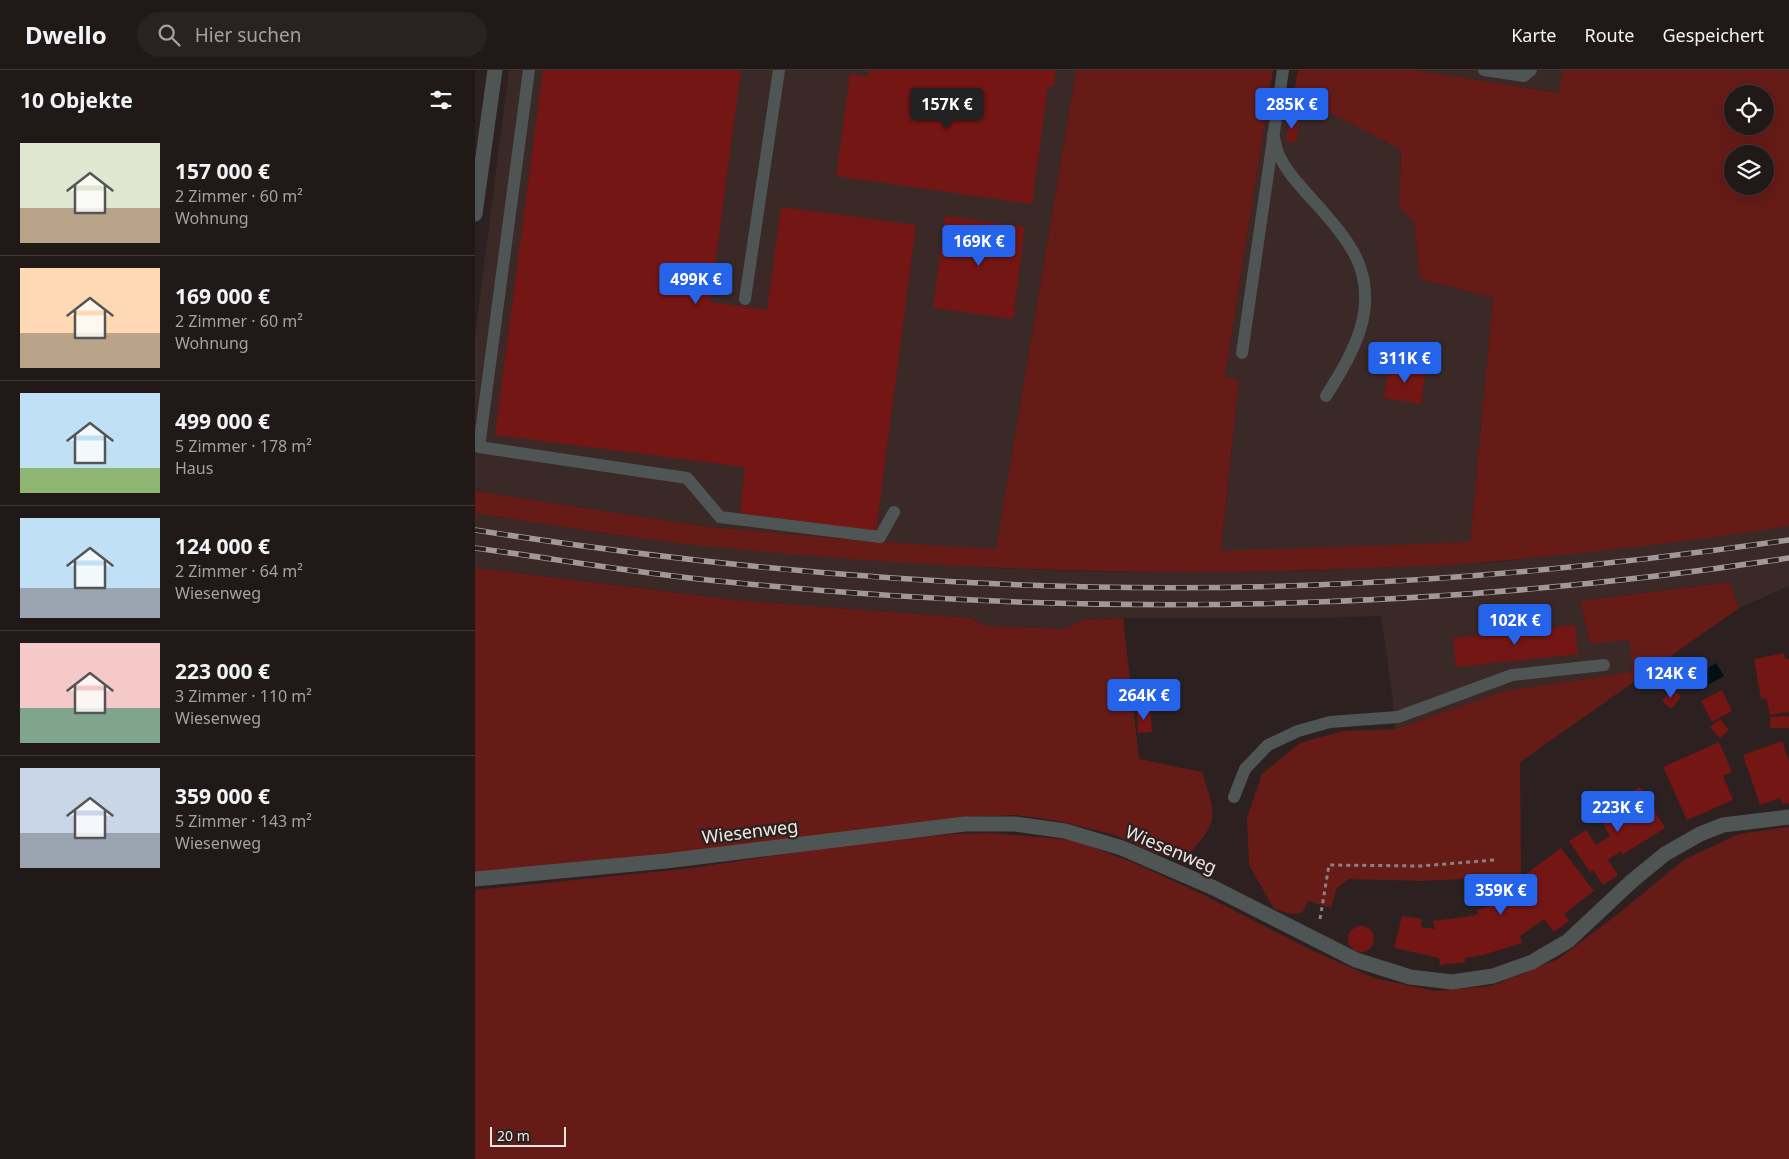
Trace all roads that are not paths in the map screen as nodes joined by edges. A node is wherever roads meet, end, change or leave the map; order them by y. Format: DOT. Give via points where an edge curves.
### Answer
graph roads {
  1 [pos="495,70"];
  2 [pos="529,70"];
  3 [pos="779,70"];
  4 [pos="1283,70"];
  5 [pos="1484,70"];
  6 [pos="1531,70"];
  7 [pos="1273,135"];
  8 [pos="475,214"];
  9 [pos="745,299"];
  10 [pos="1242,353"];
  11 [pos="1326,396"];
  12 [pos="894,512"];
  13 [pos="1604,666"];
  14 [pos="1234,797"];
  15 [pos="1789,817"];
  16 [pos="475,879"];
  1 -- 8 [label="street"];
  2 -- 12 [label="lane" via="479,448 687,478 720,517 879,537"];
  3 -- 9 [label="lane"];
  4 -- 7 [label="lane"];
  5 -- 6 [label="lane" via="1524,76"];
  7 -- 10 [label="lane"];
  7 -- 11 [label="lane" via="1279,154 1298,183 1339,231 1356,258 1365,287 1365,315 1361,329 1348,360"];
  13 -- 14 [label="lane" via="1512,675 1398,716 1330,722 1298,731 1268,745 1245,769"];
  15 -- 16 [label="street, Wiesenweg" via="1723,825 1700,834 1665,854 1568,941 1532,962 1493,976 1452,982 1410,978 1357,960 1214,888 1122,848 1065,831 1015,824 965,824 666,862"];
}
